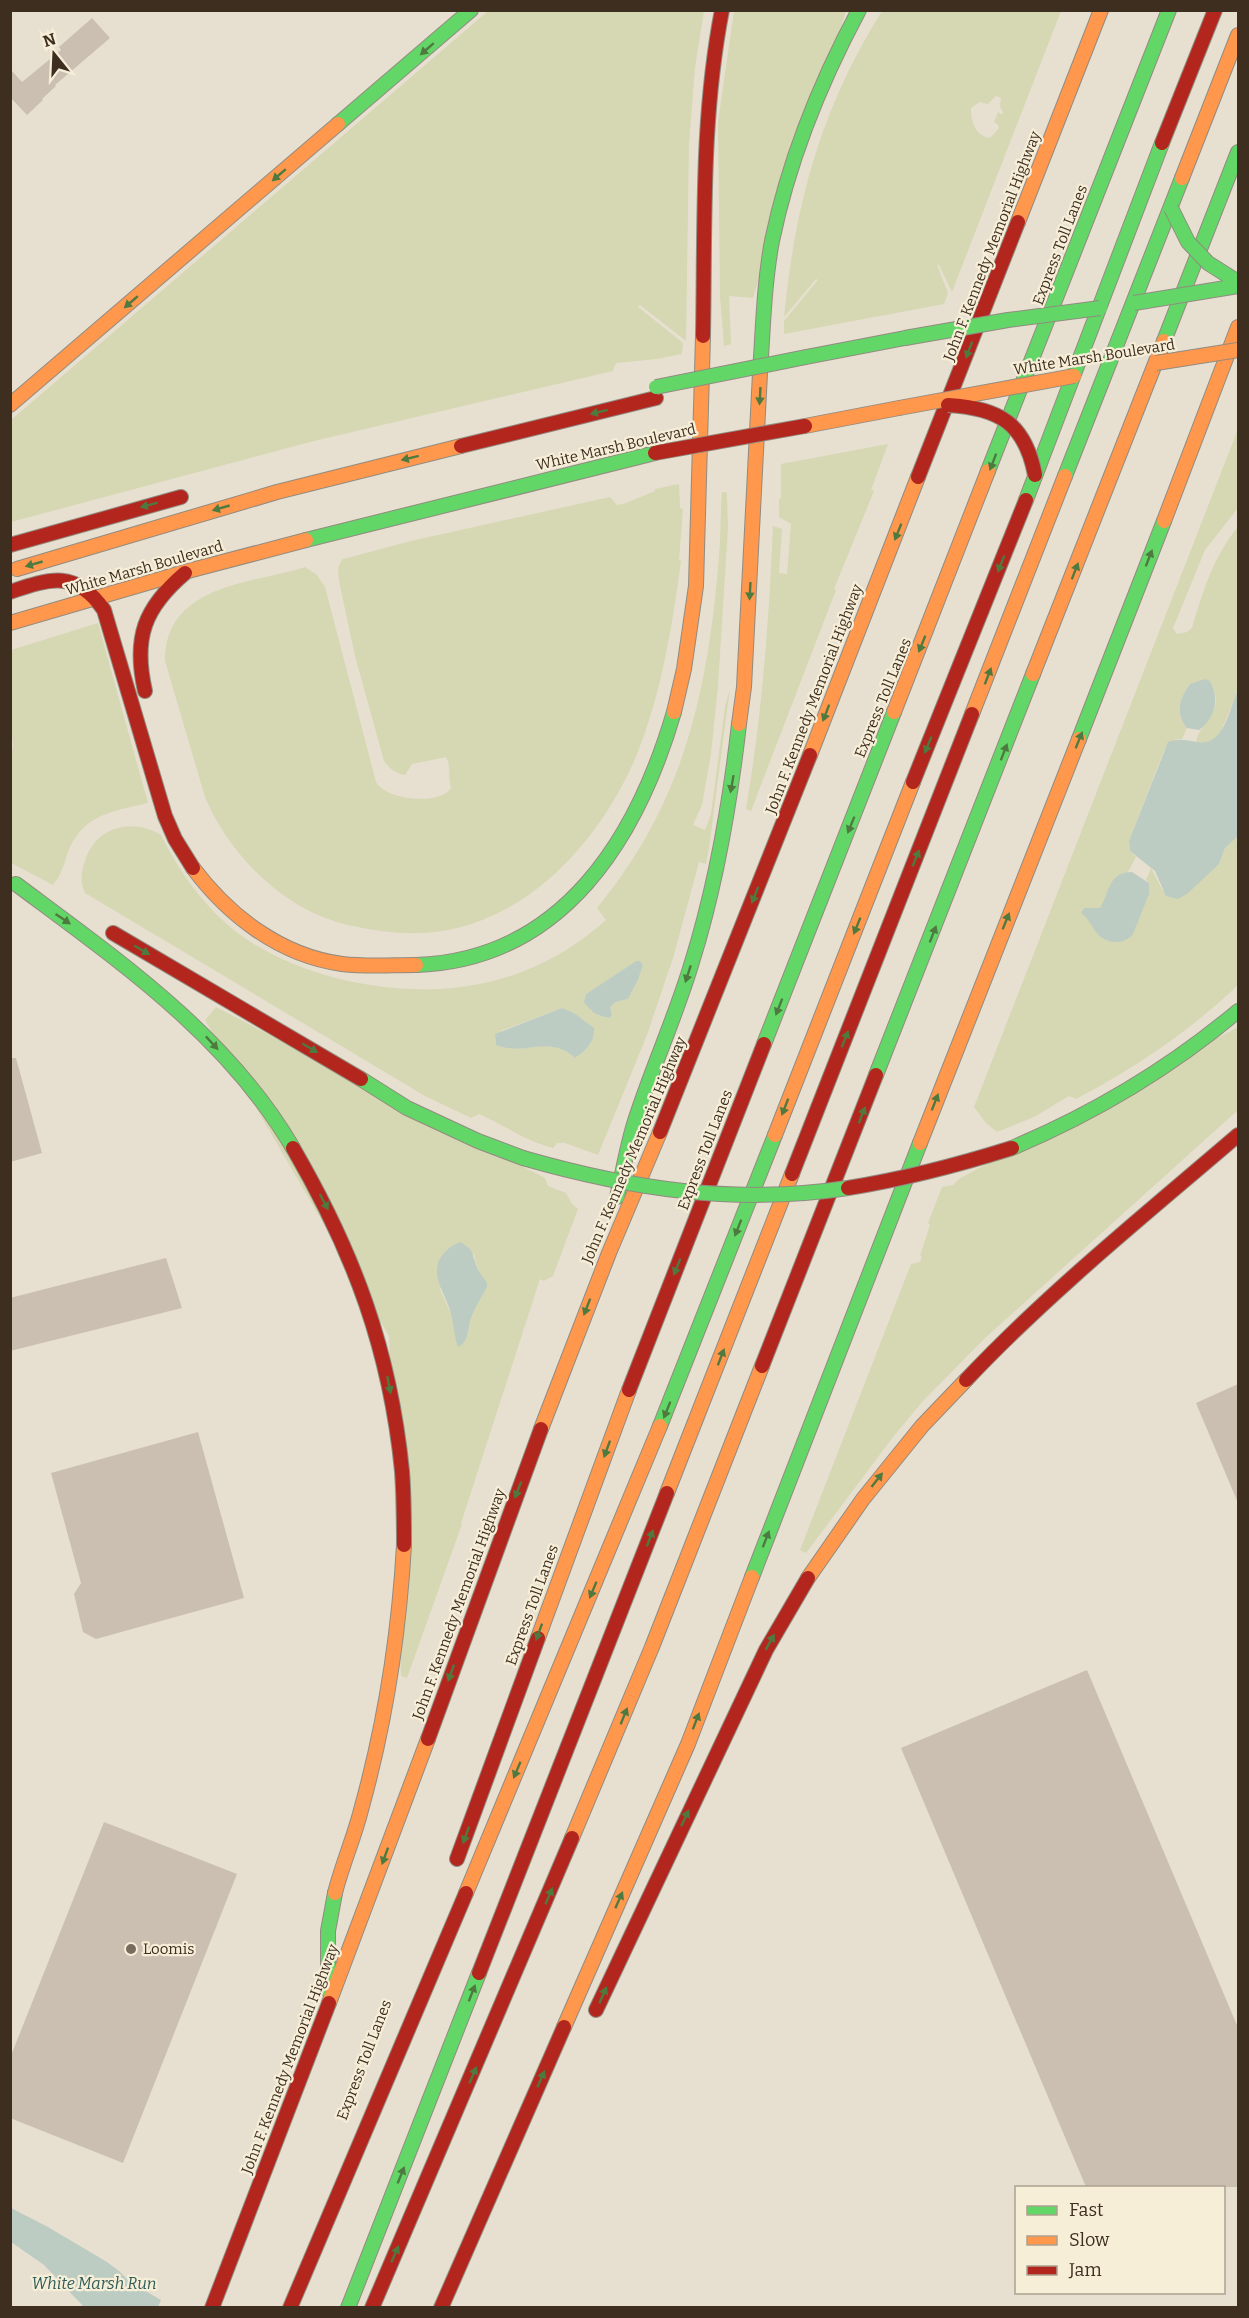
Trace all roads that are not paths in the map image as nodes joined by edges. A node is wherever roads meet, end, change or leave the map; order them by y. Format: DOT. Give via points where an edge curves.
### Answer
graph roads {
  1 [pos="471,10"];
  2 [pos="722,10"];
  3 [pos="859,10"];
  4 [pos="1101,10"];
  5 [pos="1169,10"];
  6 [pos="1215,10"];
  7 [pos="1239,35"];
  8 [pos="1239,152"];
  9 [pos="1171,208"];
  10 [pos="1239,284"];
  11 [pos="1134,303"];
  12 [pos="1100,308"];
  13 [pos="1239,327"];
  14 [pos="1239,350"];
  15 [pos="1137,366"];
  16 [pos="1113,370"];
  17 [pos="1074,376"];
  18 [pos="656,392"];
  19 [pos="10,405"];
  20 [pos="566,406"];
  21 [pos="899,408"];
  22 [pos="1035,475"];
  23 [pos="198,492"];
  24 [pos="10,545"];
  25 [pos="10,571"];
  26 [pos="188,571"];
  27 [pos="10,592"];
  28 [pos="97,598"];
  29 [pos="10,623"];
  30 [pos="150,706"];
  31 [pos="13,883"];
  32 [pos="74,910"];
  33 [pos="98,924"];
  34 [pos="332,948"];
  35 [pos="413,965"];
  36 [pos="1239,1011"];
  37 [pos="1236,1136"];
  38 [pos="609,1253"];
  39 [pos="453,1869"];
  40 [pos="329,2004"];
  41 [pos="395,2024"];
  42 [pos="590,2024"];
  43 [pos="549,2098"];
  44 [pos="518,2132"];
  45 [pos="212,2307"];
  46 [pos="288,2307"];
  47 [pos="348,2307"];
  48 [pos="372,2307"];
  49 [pos="441,2307"];
  1 -- 19 [label="highway, one-way"];
  2 -- 35 [label="highway" via="711,78 706,156 696,586 681,681 663,757 625,832 570,903 518,937 483,952 448,962"];
  3 -- 38 [label="highway, one-way" via="807,120 772,242 763,321 744,687 734,768 716,870 693,960 627,1150"];
  4 -- 38 [label="highway, John F. Kennedy Memorial Highway, one-way" via="684,1076"];
  5 -- 39 [label="highway, Express Toll Lanes, one-way" via="625,1400"];
  6 -- 12 [label="highway"];
  7 -- 9 [label="highway"];
  48 -- 8 [label="highway, one-way" via="486,2046 652,1647"];
  9 -- 10 [label="highway, bridge" via="1188,242 1208,263"];
  9 -- 11 [label="highway"];
  10 -- 11 [label="highway, bridge"];
  11 -- 12 [label="highway"];
  11 -- 16 [label="highway"];
  12 -- 17 [label="highway"];
  12 -- 18 [label="highway, bridge" via="905,338"];
  44 -- 13 [label="highway, one-way" via="688,1744 836,1355"];
  14 -- 15 [label="highway, White Marsh Boulevard, bridge"];
  16 -- 17 [label="highway, White Marsh Boulevard"];
  47 -- 16 [label="highway, one-way" via="1056,504"];
  17 -- 21 [label="highway, White Marsh Boulevard, bridge"];
  17 -- 22 [label="highway"];
  18 -- 20 [label="highway"];
  18 -- 25 [label="highway, one-way" via="288,489"];
  21 -- 22 [label="highway, bridge" via="956,405 996,416 1022,434"];
  21 -- 26 [label="highway, White Marsh Boulevard, bridge" via="655,453"];
  22 -- 46 [label="highway, one-way" via="625,1514"];
  23 -- 24 [label="highway, one-way"];
  26 -- 28 [label="highway, White Marsh Boulevard"];
  26 -- 30 [label="highway" via="162,594 144,623 139,668"];
  27 -- 28 [label="highway" via="60,579 81,586"];
  28 -- 29 [label="highway, White Marsh Boulevard"];
  28 -- 35 [label="highway" via="169,825 179,847 216,895 258,930 310,957 351,966"];
  31 -- 32 [label="highway"];
  31 -- 40 [label="highway, one-way" via="154,988 199,1028 245,1081 284,1133 326,1207 358,1276 375,1328 392,1400 400,1465 402,1577 382,1723 331,1908 326,1960"];
  33 -- 36 [label="highway, one-way, bridge" via="407,1108 478,1141 583,1176 642,1188 722,1195 838,1191 959,1166 1012,1148 1120,1096 1171,1065"];
  34 -- 35 [label="highway" via="375,962"];
  42 -- 37 [label="highway, one-way" via="753,1674 800,1590 843,1526 899,1452 978,1365"];
  38 -- 40 [label="highway, John F. Kennedy Memorial Highway, one-way"];
  40 -- 45 [label="highway, John F. Kennedy Memorial Highway"];
  41 -- 46 [label="highway, Express Toll Lanes"];
  43 -- 44 [label="highway"];
  44 -- 49 [label="highway"];
}
